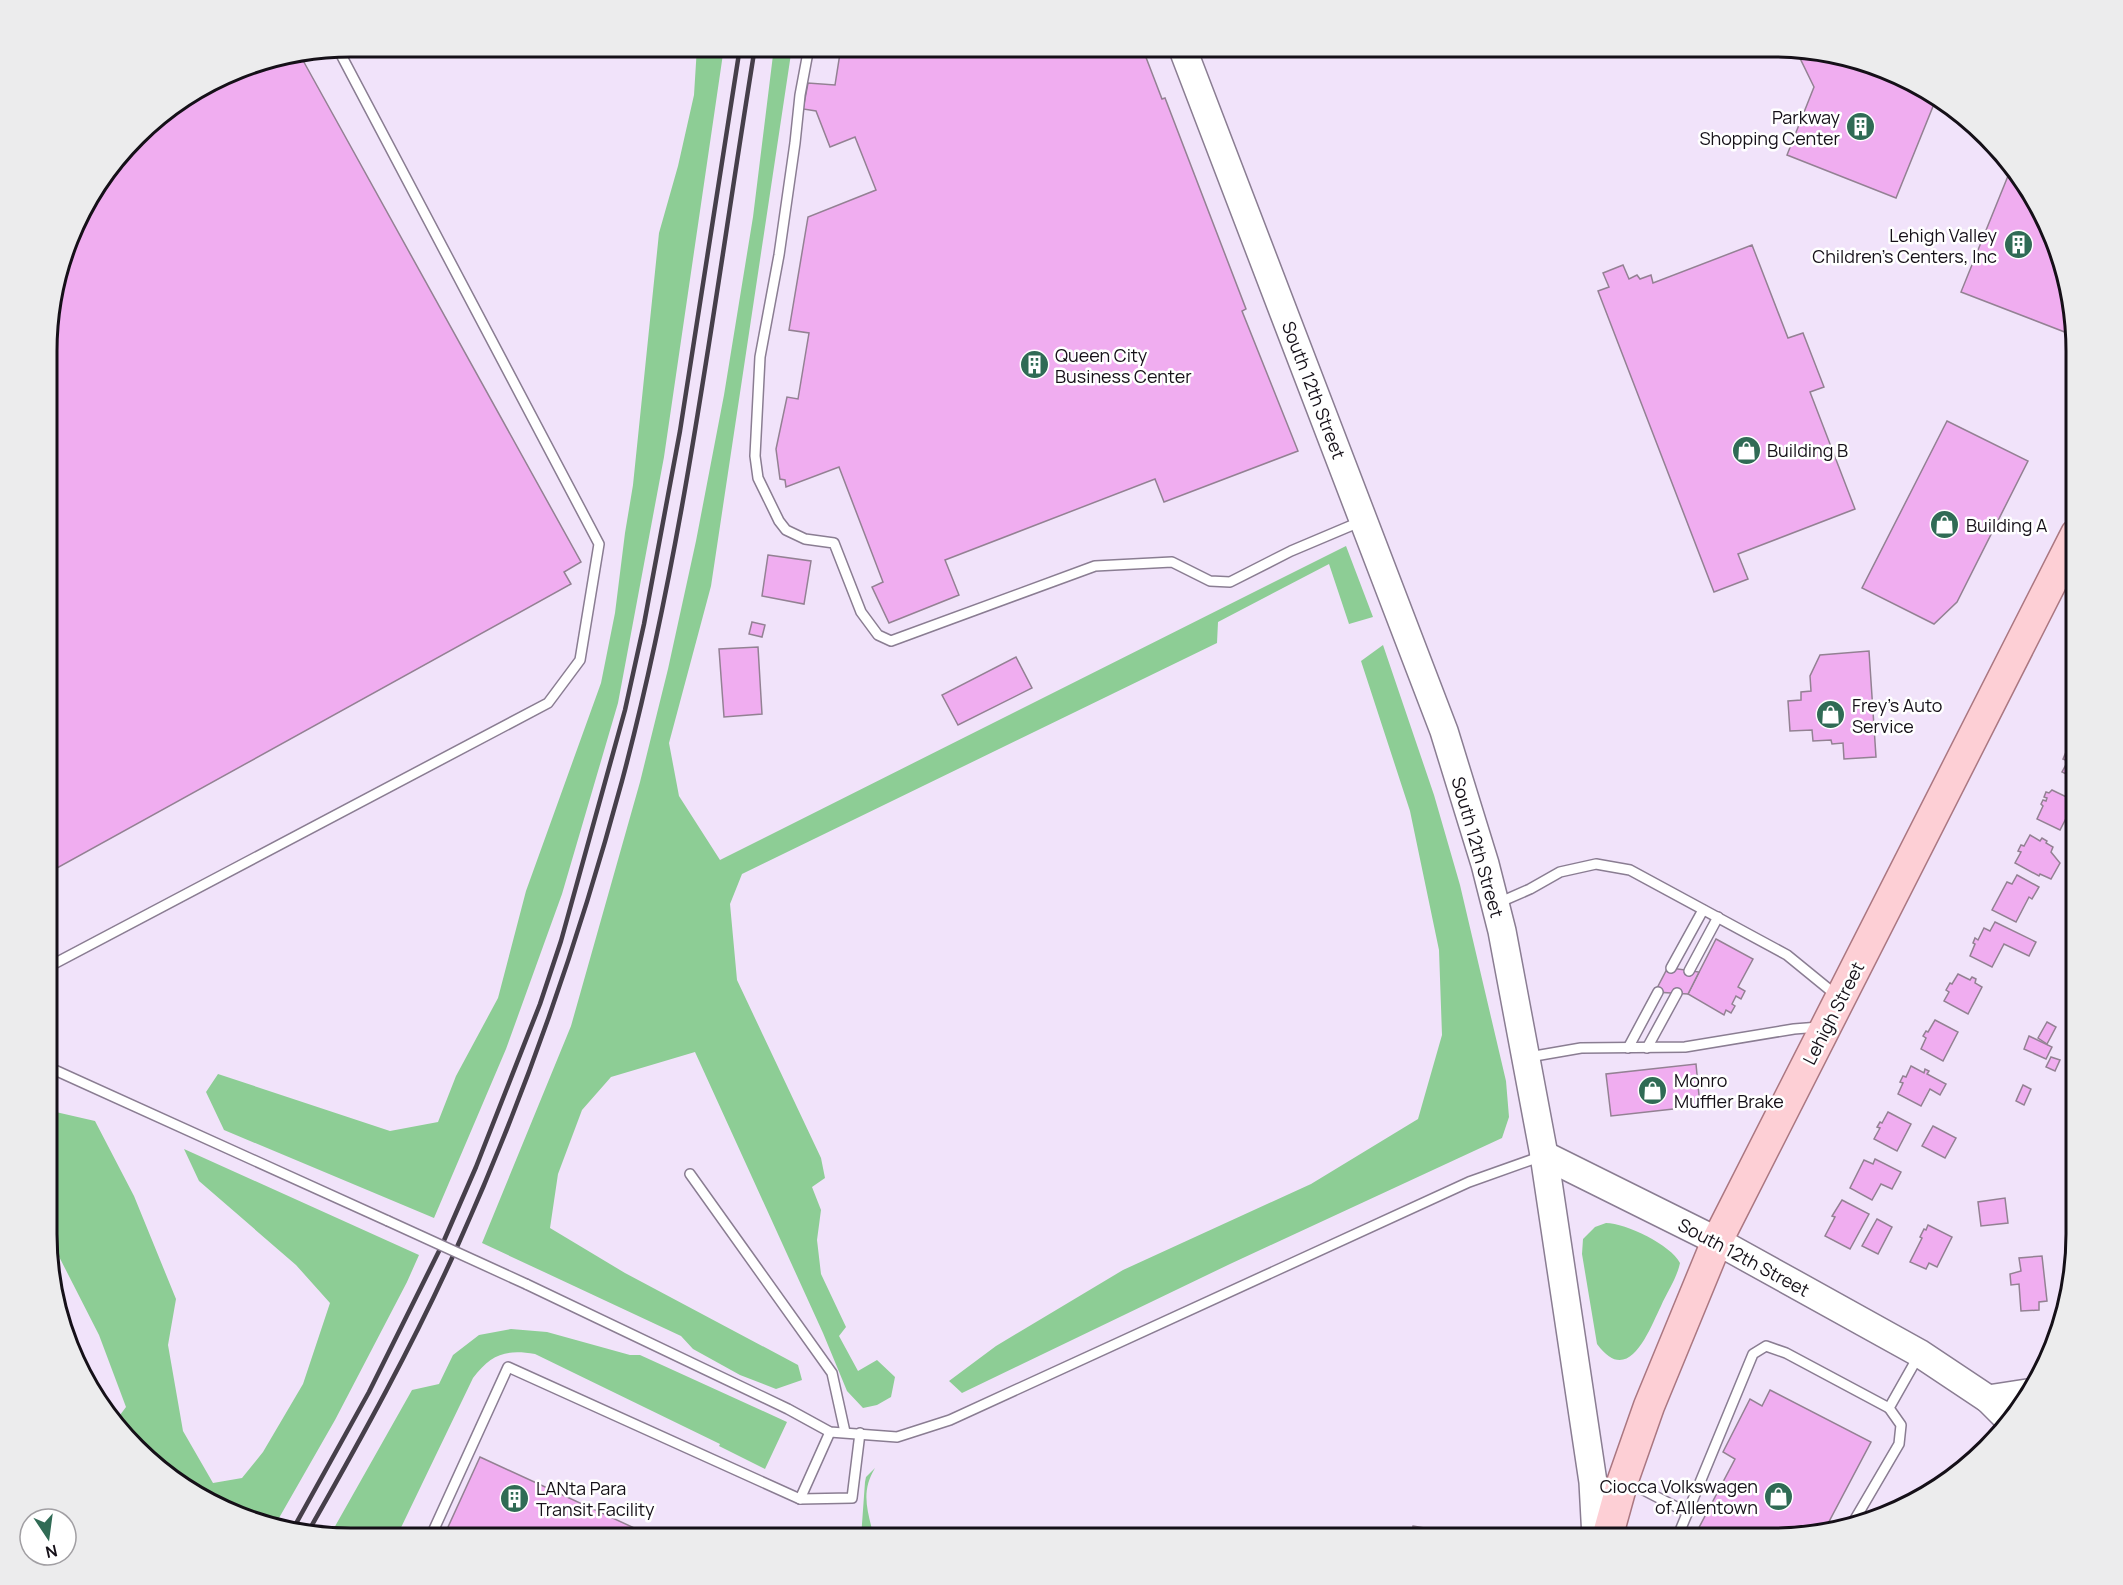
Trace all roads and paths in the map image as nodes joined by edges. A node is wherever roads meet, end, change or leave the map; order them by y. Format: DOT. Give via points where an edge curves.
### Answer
graph roads {
  1 [pos="342,57"];
  2 [pos="807,57"];
  3 [pos="1186,57"];
  4 [pos="1364,520"];
  5 [pos="2066,554"];
  6 [pos="1495,904"];
  7 [pos="1703,910"];
  8 [pos="1718,917"];
  9 [pos="57,962"];
  10 [pos="1671,968"];
  11 [pos="1689,971"];
  12 [pos="1658,992"];
  13 [pos="1677,993"];
  14 [pos="1840,998"];
  15 [pos="1826,1026"];
  16 [pos="1628,1048"];
  17 [pos="1647,1048"];
  18 [pos="1527,1058"];
  19 [pos="57,1071"];
  20 [pos="1544,1155"];
  21 [pos="690,1174"];
  22 [pos="1717,1241"];
  23 [pos="1919,1353"];
  24 [pos="2018,1394"];
  25 [pos="1988,1399"];
  26 [pos="1889,1408"];
  27 [pos="2004,1415"];
  28 [pos="830,1432"];
  29 [pos="845,1432"];
  30 [pos="860,1434"];
  31 [pos="1623,1480"];
  32 [pos="800,1499"];
  33 [pos="1688,1513"];
  34 [pos="1858,1515"];
  35 [pos="435,1528"];
  36 [pos="1595,1528"];
  37 [pos="1610,1528"];
  38 [pos="1681,1528"];
  1 -- 9 [label="lane" via="599,544 580,660 548,703"];
  2 -- 4 [label="lane" via="760,357 755,456 758,478 779,521 786,530 805,539 834,543 861,612 878,635 891,641 1095,566 1172,562 1210,581 1230,582"];
  3 -- 4 [label="street, South 12th Street"];
  4 -- 6 [label="street, South 12th Street" via="1444,731"];
  5 -- 14 [label="main road, Lehigh Street"];
  6 -- 7 [label="lane" via="1560,872 1596,864 1630,870"];
  6 -- 18 [label="street, South 12th Street"];
  7 -- 8 [label="lane"];
  7 -- 10 [label="lane"];
  8 -- 11 [label="lane"];
  8 -- 14 [label="lane" via="1787,955"];
  12 -- 16 [label="lane"];
  13 -- 17 [label="lane"];
  14 -- 15 [label="main road, Lehigh Street"];
  15 -- 17 [label="lane" via="1685,1047"];
  15 -- 22 [label="main road, Lehigh Street"];
  16 -- 17 [label="lane"];
  16 -- 18 [label="lane" via="1581,1048"];
  18 -- 20 [label="street, South 12th Street"];
  19 -- 28 [label="lane, bridge" via="526,1284"];
  20 -- 22 [label="street, South 12th Street"];
  20 -- 30 [label="lane" via="1469,1182 950,1420 897,1437"];
  20 -- 36 [label="street" via="1593,1482"];
  21 -- 29 [label="lane" via="832,1373"];
  22 -- 23 [label="street, South 12th Street"];
  22 -- 31 [label="main road, Lehigh Street"];
  23 -- 25 [label="street, South 12th Street"];
  23 -- 26 [label="lane"];
  24 -- 25 [label="street"];
  25 -- 27 [label="street, South 12th Street"];
  26 -- 33 [label="lane" via="1766,1346 1753,1354"];
  26 -- 34 [label="lane" via="1901,1425 1899,1444"];
  28 -- 29 [label="lane"];
  28 -- 32 [label="lane"];
  29 -- 30 [label="lane"];
  30 -- 32 [label="lane" via="852,1498"];
  31 -- 33 [label="lane"];
  31 -- 37 [label="main road, Lehigh Street"];
  32 -- 35 [label="lane" via="508,1367"];
  33 -- 38 [label="lane"];
}
